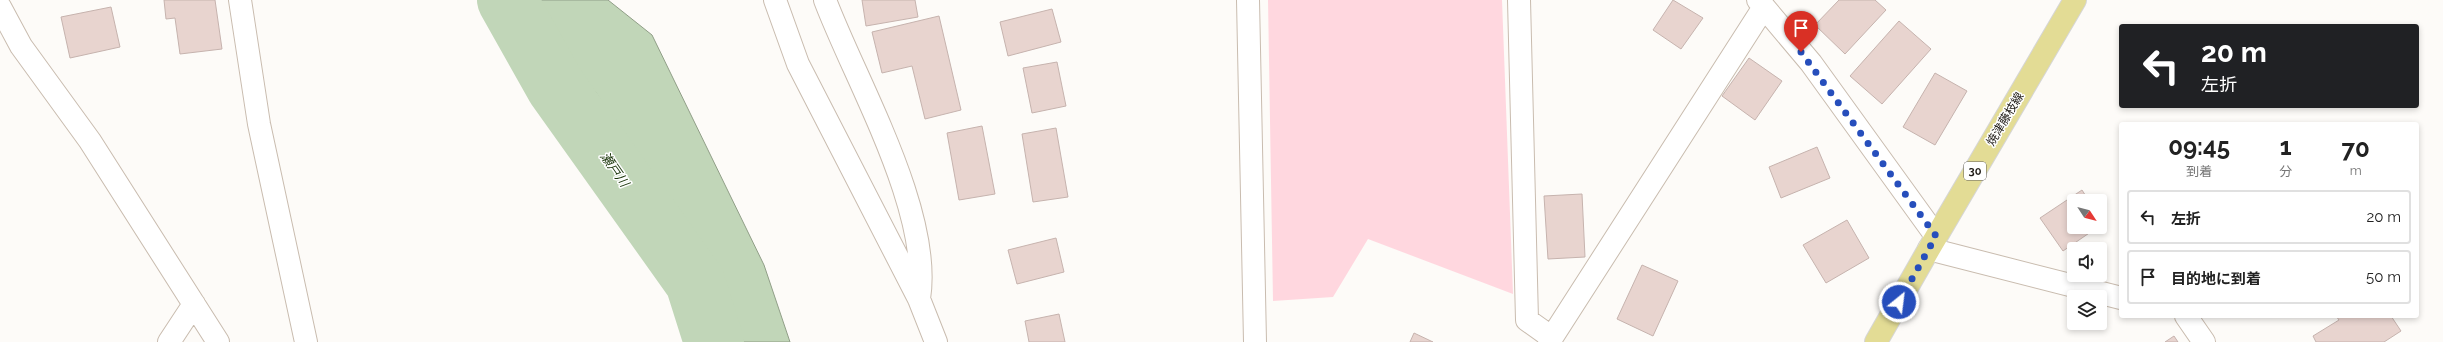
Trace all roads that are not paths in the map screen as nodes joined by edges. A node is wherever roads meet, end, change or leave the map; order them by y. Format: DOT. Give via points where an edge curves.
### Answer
graph roads {
  1 [pos="240,0"];
  2 [pos="775,0"];
  3 [pos="825,0"];
  4 [pos="1248,0"];
  5 [pos="1518,0"];
  6 [pos="2075,0"];
  7 [pos="1761,4"];
  8 [pos="0,7"];
  9 [pos="1932,242"];
  10 [pos="2119,297"];
  11 [pos="919,299"];
  12 [pos="194,304"];
  13 [pos="2187,318"];
  14 [pos="1550,340"];
  15 [pos="169,342"];
  16 [pos="218,342"];
  17 [pos="306,342"];
  18 [pos="936,342"];
  19 [pos="1255,342"];
  20 [pos="1876,342"];
  21 [pos="2204,342"];
  1 -- 17 [label="street" via="259,124"];
  2 -- 11 [label="street" via="798,64"];
  3 -- 11 [label="street" via="889,150 916,228 922,279"];
  4 -- 19 [label="street"];
  5 -- 14 [label="street" via="1527,320"];
  6 -- 9 [label="main road, 焼津藤枝線 / 30"];
  7 -- 9 [label="street" via="1811,63"];
  7 -- 14 [label="street"];
  8 -- 12 [label="street" via="21,46 90,141"];
  9 -- 10 [label="street"];
  9 -- 20 [label="main road, 焼津藤枝線 / 30"];
  11 -- 18 [label="street"];
  12 -- 15 [label="street"];
  12 -- 16 [label="street"];
  13 -- 21 [label="street"];
}
